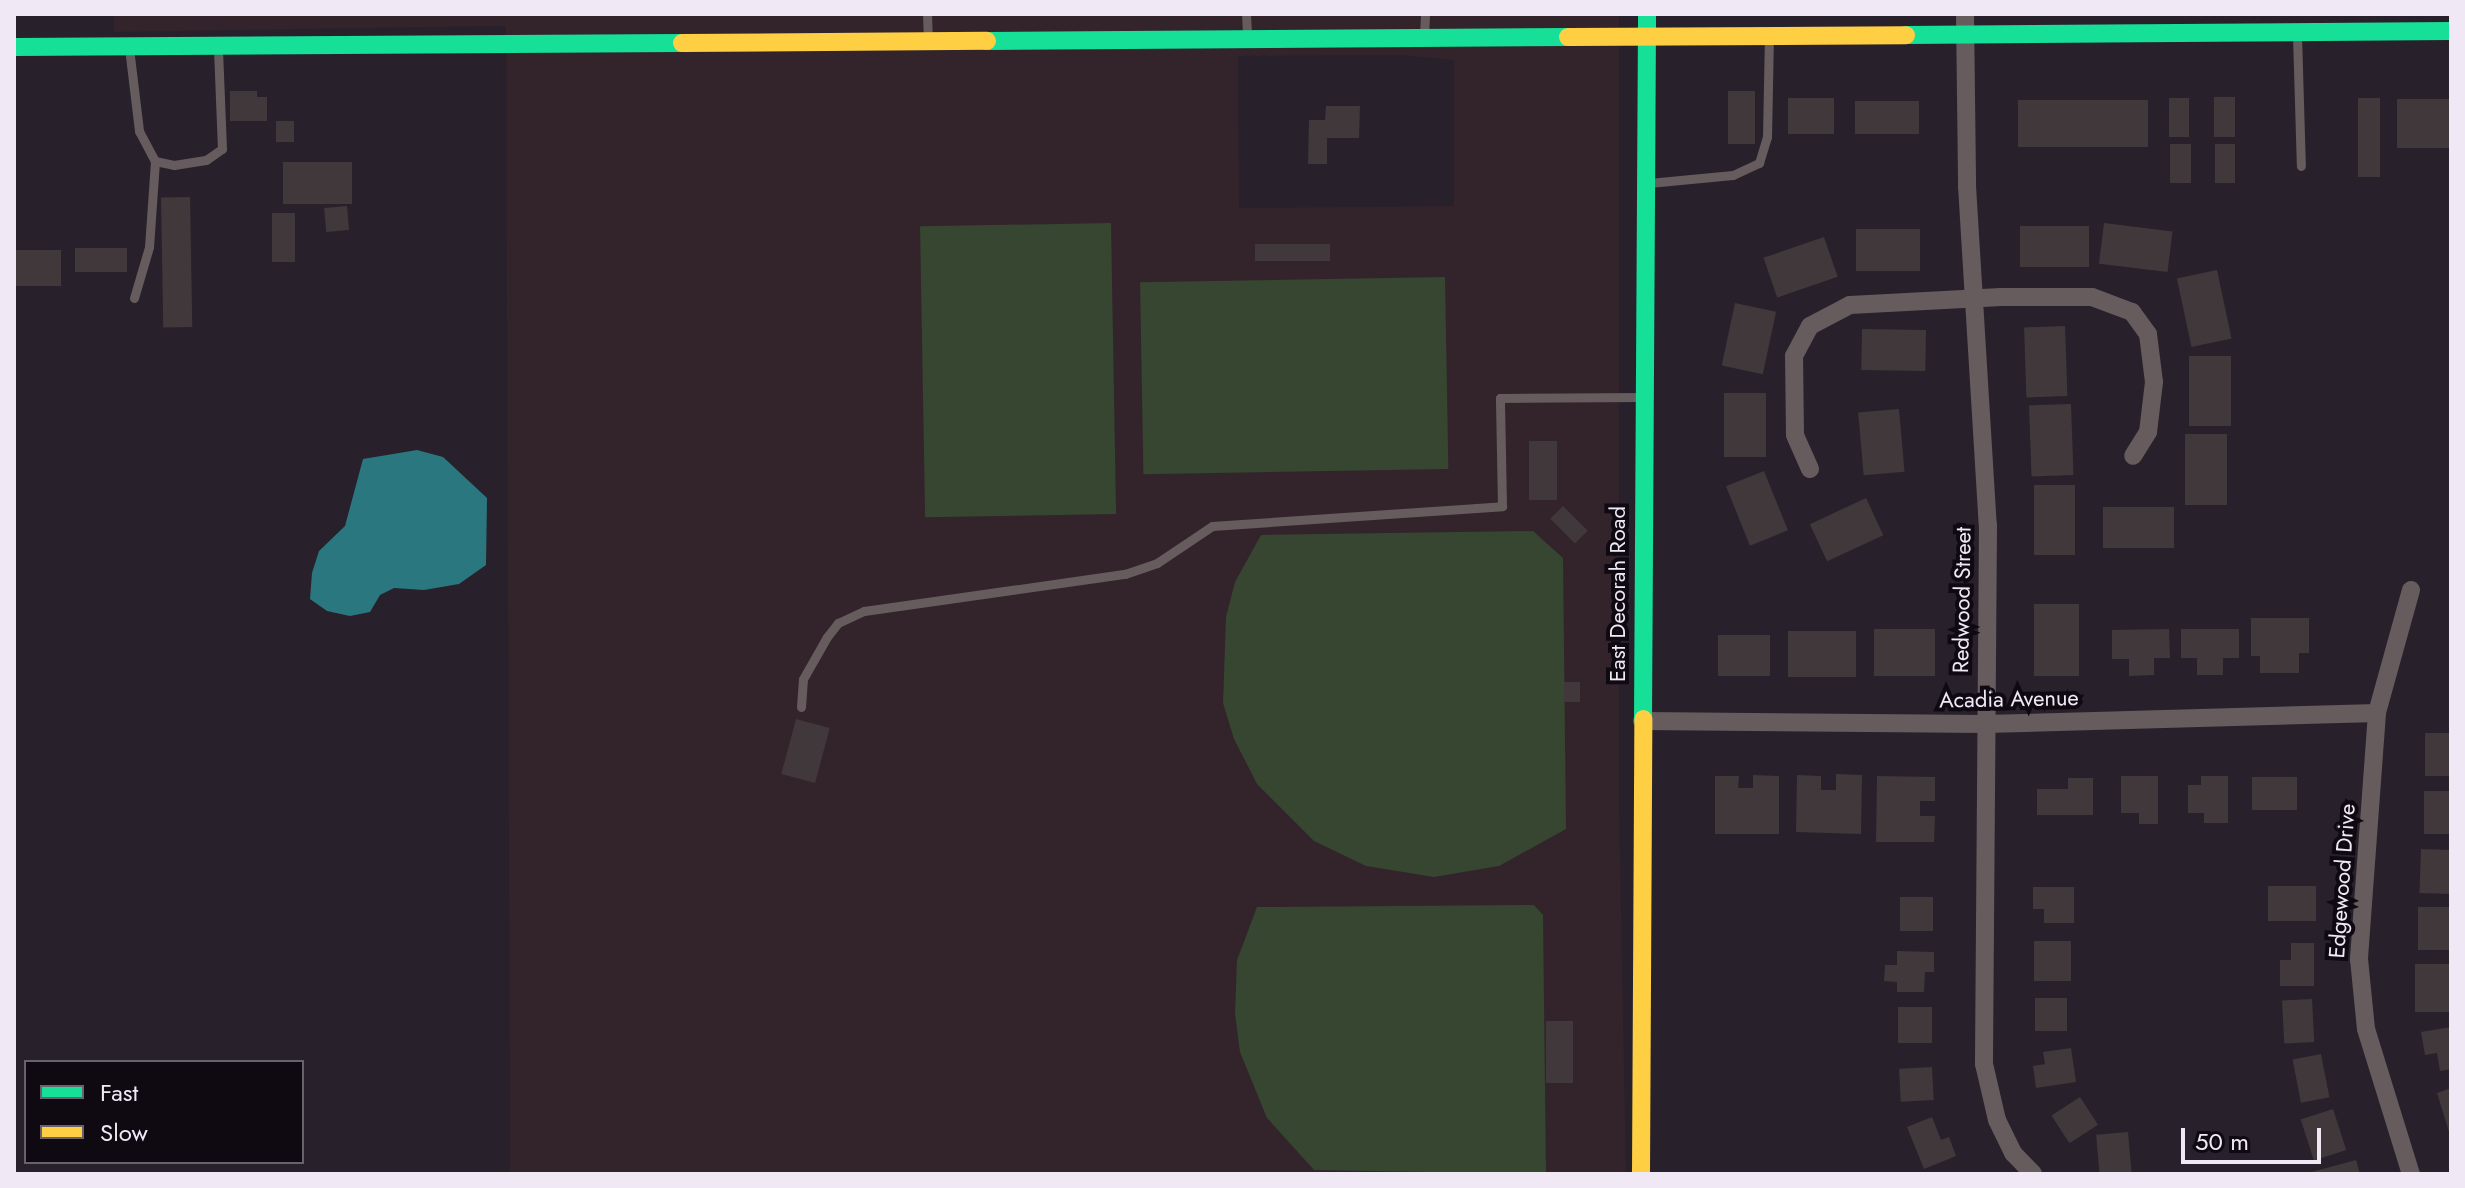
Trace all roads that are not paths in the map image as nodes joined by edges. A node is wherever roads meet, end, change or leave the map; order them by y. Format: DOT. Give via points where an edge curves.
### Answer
graph roads {
  1 [pos="927,14"];
  2 [pos="1246,14"];
  3 [pos="1425,14"];
  4 [pos="1647,14"];
  5 [pos="2402,22"];
  6 [pos="1965,23"];
  7 [pos="2297,31"];
  8 [pos="2451,31"];
  9 [pos="1424,35"];
  10 [pos="1769,35"];
  11 [pos="1647,36"];
  12 [pos="928,39"];
  13 [pos="1247,39"];
  14 [pos="217,44"];
  15 [pos="129,45"];
  16 [pos="14,47"];
  17 [pos="155,161"];
  18 [pos="2301,166"];
  19 [pos="1646,183"];
  20 [pos="134,298"];
  21 [pos="1975,299"];
  22 [pos="1643,397"];
  23 [pos="2133,456"];
  24 [pos="1810,469"];
  25 [pos="2411,590"];
  26 [pos="801,707"];
  27 [pos="2377,713"];
  28 [pos="1642,721"];
  29 [pos="1985,724"];
  30 [pos="1641,1174"];
  31 [pos="2033,1174"];
  32 [pos="2411,1174"];
  1 -- 12 [label="lane"];
  2 -- 13 [label="lane"];
  3 -- 9 [label="lane"];
  4 -- 11 [label="street, East Decorah Road"];
  5 -- 7 [label="street"];
  5 -- 8 [label="street"];
  6 -- 7 [label="street"];
  6 -- 10 [label="street"];
  6 -- 21 [label="street, Redwood Street"];
  7 -- 18 [label="lane"];
  9 -- 11 [label="street"];
  9 -- 13 [label="street"];
  10 -- 11 [label="street"];
  10 -- 19 [label="lane" via="1767,137 1759,163 1733,175"];
  11 -- 19 [label="street, East Decorah Road"];
  12 -- 13 [label="street"];
  12 -- 14 [label="street"];
  14 -- 15 [label="street"];
  14 -- 17 [label="lane" via="222,149 206,160 174,165"];
  15 -- 16 [label="street"];
  15 -- 17 [label="lane" via="139,131"];
  17 -- 20 [label="lane" via="149,247"];
  19 -- 22 [label="street, East Decorah Road"];
  21 -- 23 [label="street" via="2092,297 2132,312 2148,334 2154,382 2148,432"];
  21 -- 24 [label="street" via="1850,305 1810,326 1794,356 1795,435"];
  21 -- 29 [label="street, Redwood Street" via="1988,525"];
  22 -- 26 [label="lane" via="1500,398 1502,506 1212,526 1157,563 1125,574 864,611 838,623 827,637 803,679"];
  22 -- 28 [label="street, East Decorah Road"];
  25 -- 27 [label="street, Edgewood Drive"];
  27 -- 29 [label="street, Acadia Avenue"];
  27 -- 32 [label="street, Edgewood Drive" via="2359,959 2366,1029"];
  28 -- 29 [label="street, Acadia Avenue"];
  28 -- 30 [label="street, East Decorah Road"];
  29 -- 31 [label="street, Redwood Street" via="1984,1064 1997,1120 2013,1153"];
}
